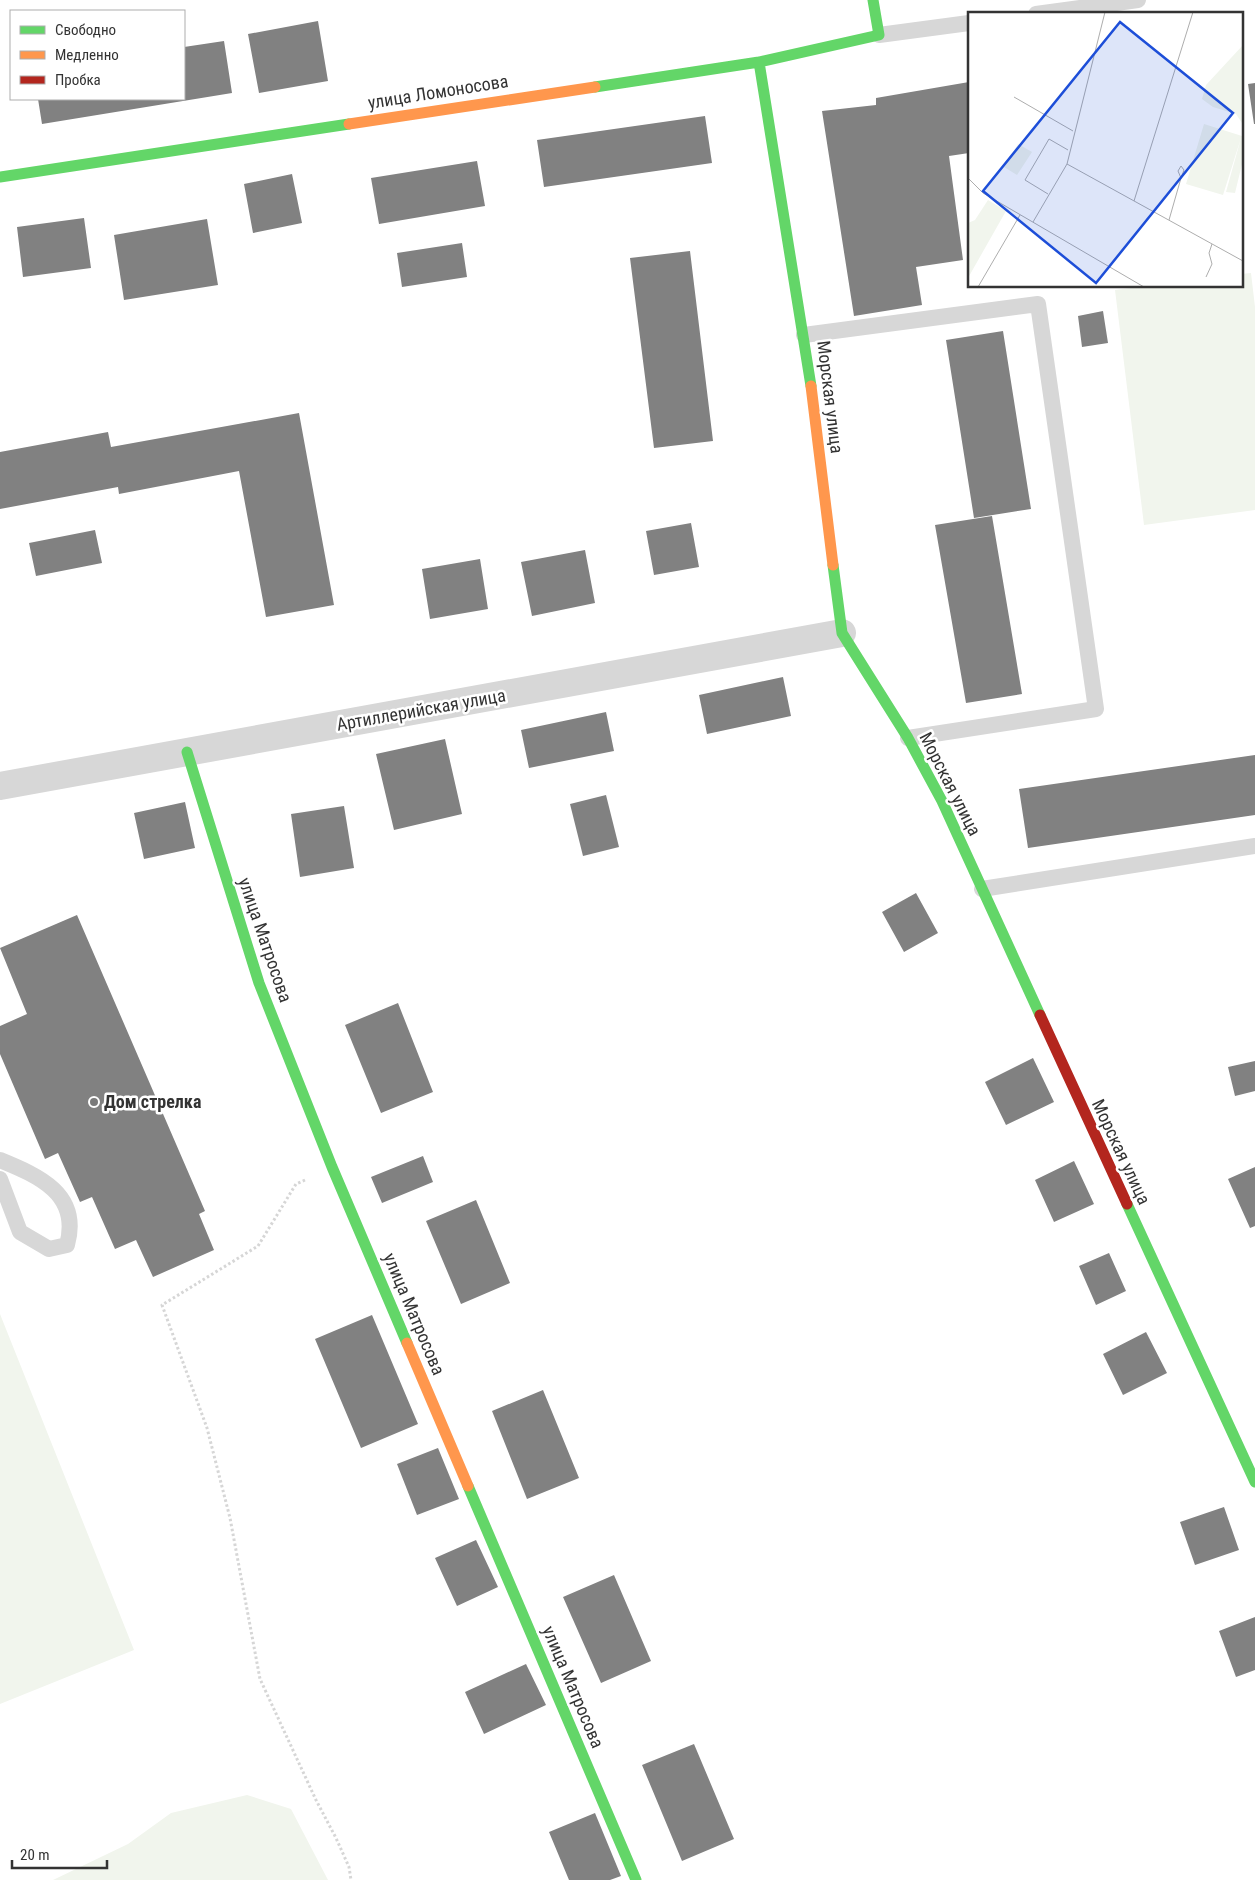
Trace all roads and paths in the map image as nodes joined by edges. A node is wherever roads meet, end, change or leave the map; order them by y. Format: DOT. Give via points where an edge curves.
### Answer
graph roads {
  1 [pos="874,0"];
  2 [pos="1138,0"];
  3 [pos="1051,12"];
  4 [pos="968,23"];
  5 [pos="879,35"];
  6 [pos="759,62"];
  7 [pos="0,177"];
  8 [pos="804,335"];
  9 [pos="842,634"];
  10 [pos="908,738"];
  11 [pos="187,752"];
  12 [pos="0,786"];
  13 [pos="1255,846"];
  14 [pos="982,889"];
  15 [pos="0,1160"];
  16 [pos="332,1166"];
  17 [pos="0,1179"];
  18 [pos="1255,1482"];
  19 [pos="351,1880"];
  20 [pos="636,1880"];
  1 -- 5 [label="street"];
  2 -- 3 [label="lane"];
  4 -- 5 [label="lane"];
  5 -- 6 [label="street, улица Ломоносова"];
  6 -- 7 [label="street, улица Ломоносова"];
  6 -- 8 [label="street, Морская улица"];
  8 -- 9 [label="street, Морская улица"];
  8 -- 10 [label="lane" via="1038,304 1096,709"];
  9 -- 10 [label="street, Морская улица"];
  9 -- 11 [label="street, Артиллерийская улица"];
  10 -- 14 [label="street, Морская улица" via="942,801"];
  11 -- 12 [label="street, Артиллерийская улица"];
  11 -- 16 [label="street, улица Матросова" via="256,975"];
  13 -- 14 [label="lane"];
  14 -- 18 [label="street, Морская улица"];
  15 -- 17 [label="lane" via="30,1172 58,1194 67,1210 70,1231 66,1245 49,1249 20,1232"];
  16 -- 19 [label="path" via="296,1184 258,1246 162,1305 207,1428 230,1518 260,1679 336,1838"];
  16 -- 20 [label="street, улица Матросова"];
}
